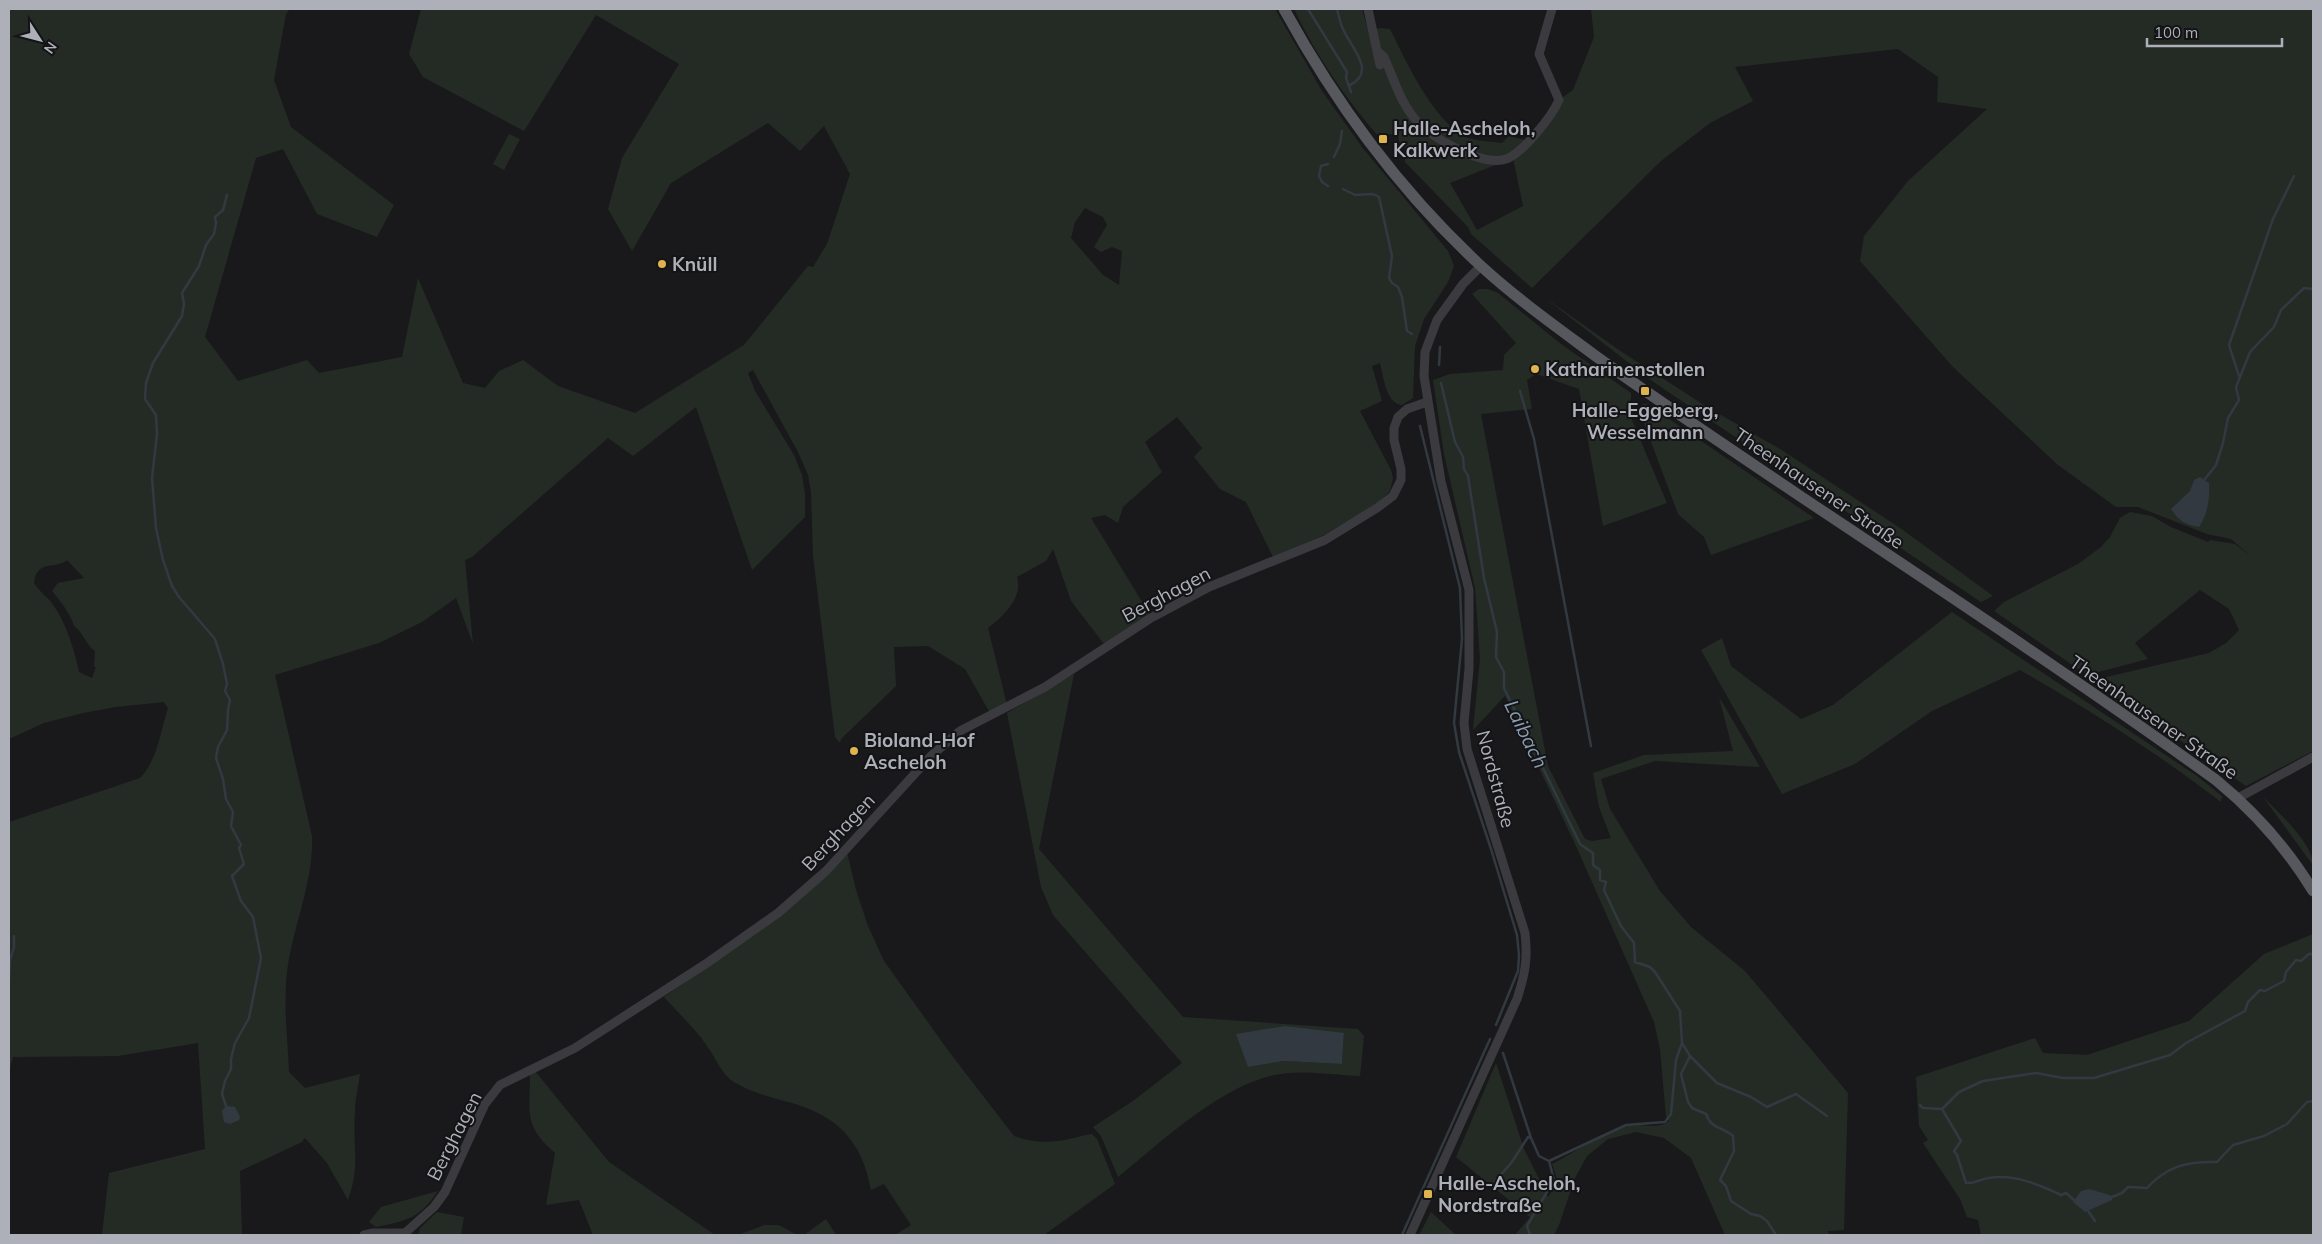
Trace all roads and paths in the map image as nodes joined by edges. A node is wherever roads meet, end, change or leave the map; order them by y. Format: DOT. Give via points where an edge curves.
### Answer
graph roads {
  1 [pos="1284,9"];
  2 [pos="1368,9"];
  3 [pos="1552,9"];
  4 [pos="1377,51"];
  5 [pos="1380,65"];
  6 [pos="1481,266"];
  7 [pos="1427,402"];
  8 [pos="2313,757"];
  9 [pos="2238,798"];
  10 [pos="2313,891"];
  11 [pos="405,1234"];
  12 [pos="364,1235"];
  13 [pos="1410,1235"];
  1 -- 6 [label="main road, Theenhausener Straße" via="1328,86 1386,165"];
  2 -- 4 [label="street"];
  3 -- 4 [label="street" via="1539,54 1559,100 1544,123 1506,159 1496,160 1468,153 1424,128 1408,110 1384,57"];
  4 -- 5 [label="street"];
  6 -- 7 [label="street, Nordstraße" via="1463,284 1430,334 1425,352"];
  6 -- 9 [label="main road, Theenhausener Straße" via="1518,298 1645,391"];
  7 -- 11 [label="street, Berghagen" via="1407,409 1398,417 1394,440 1401,480 1393,496 1377,508 1325,540 1209,587 1151,618 1045,687 960,731 931,756 826,871 778,914 575,1048 500,1085 485,1104 445,1192"];
  7 -- 13 [label="street, Nordstraße" via="1469,590 1469,669 1464,722 1467,749 1525,934 1527,954 1526,973 1517,999"];
  8 -- 9 [label="street"];
  9 -- 10 [label="main road, Theenhausener Straße" via="2300,869"];
  11 -- 12 [label="street, Berghagen"];
}
